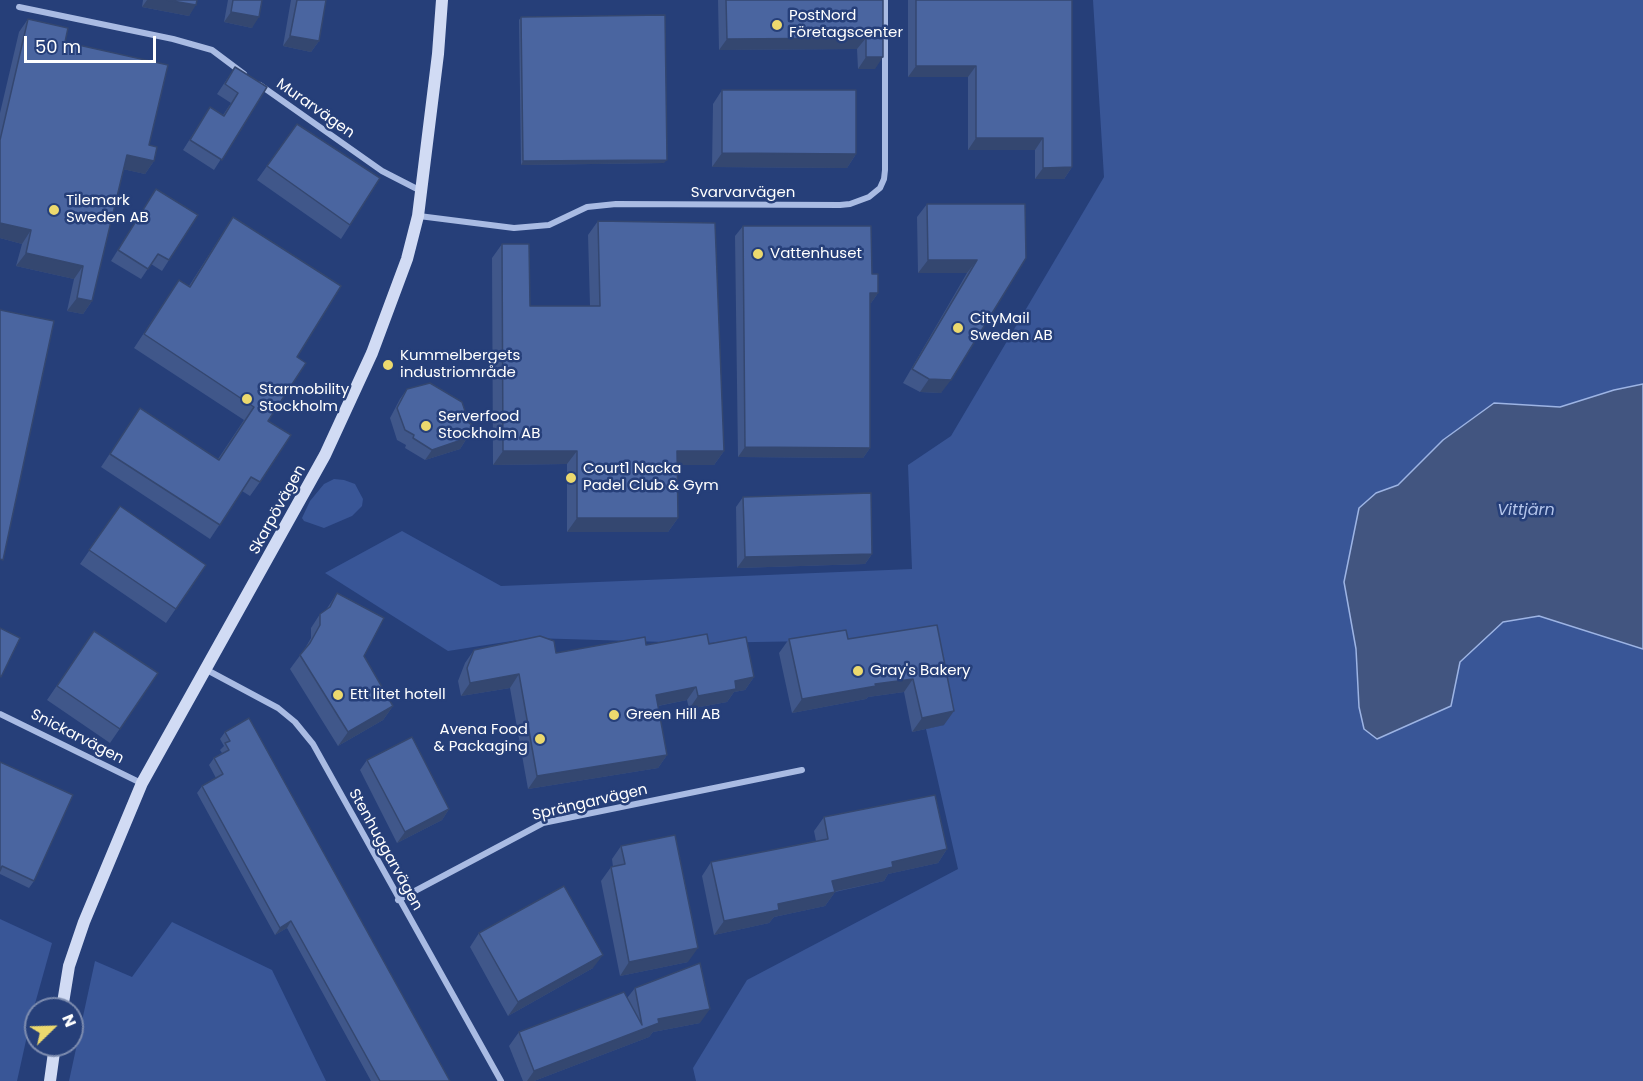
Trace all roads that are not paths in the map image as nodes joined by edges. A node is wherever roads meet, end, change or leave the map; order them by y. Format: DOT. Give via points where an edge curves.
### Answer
graph roads {
  1 [pos="442,0"];
  2 [pos="885,0"];
  3 [pos="19,8"];
  4 [pos="249,77"];
  5 [pos="258,84"];
  6 [pos="422,192"];
  7 [pos="418,216"];
  8 [pos="207,670"];
  9 [pos="0,714"];
  10 [pos="802,770"];
  11 [pos="142,783"];
  12 [pos="398,900"];
  13 [pos="64,997"];
  14 [pos="53,1057"];
  15 [pos="50,1081"];
  16 [pos="501,1081"];
  1 -- 6 [label="street, Skarpövägen"];
  2 -- 7 [label="street, Svarvarvägen" via="885,170 880,188 865,199 840,205 616,204 587,207 549,225 514,228"];
  3 -- 4 [label="street" via="212,50"];
  5 -- 6 [label="street, Murarvägen" via="382,171"];
  6 -- 7 [label="street, Skarpövägen"];
  7 -- 8 [label="street, Skarpövägen" via="380,332 325,455"];
  8 -- 11 [label="street, Skarpövägen"];
  8 -- 12 [label="street, Stenhuggarvägen" via="278,708 304,732"];
  9 -- 11 [label="street, Snickarvägen"];
  10 -- 12 [label="street, Sprängarvägen" via="543,823"];
  11 -- 13 [label="street, Skarpövägen" via="84,922 69,966"];
  12 -- 16 [label="street, Stenhuggarvägen"];
  14 -- 15 [label="street"];
}
